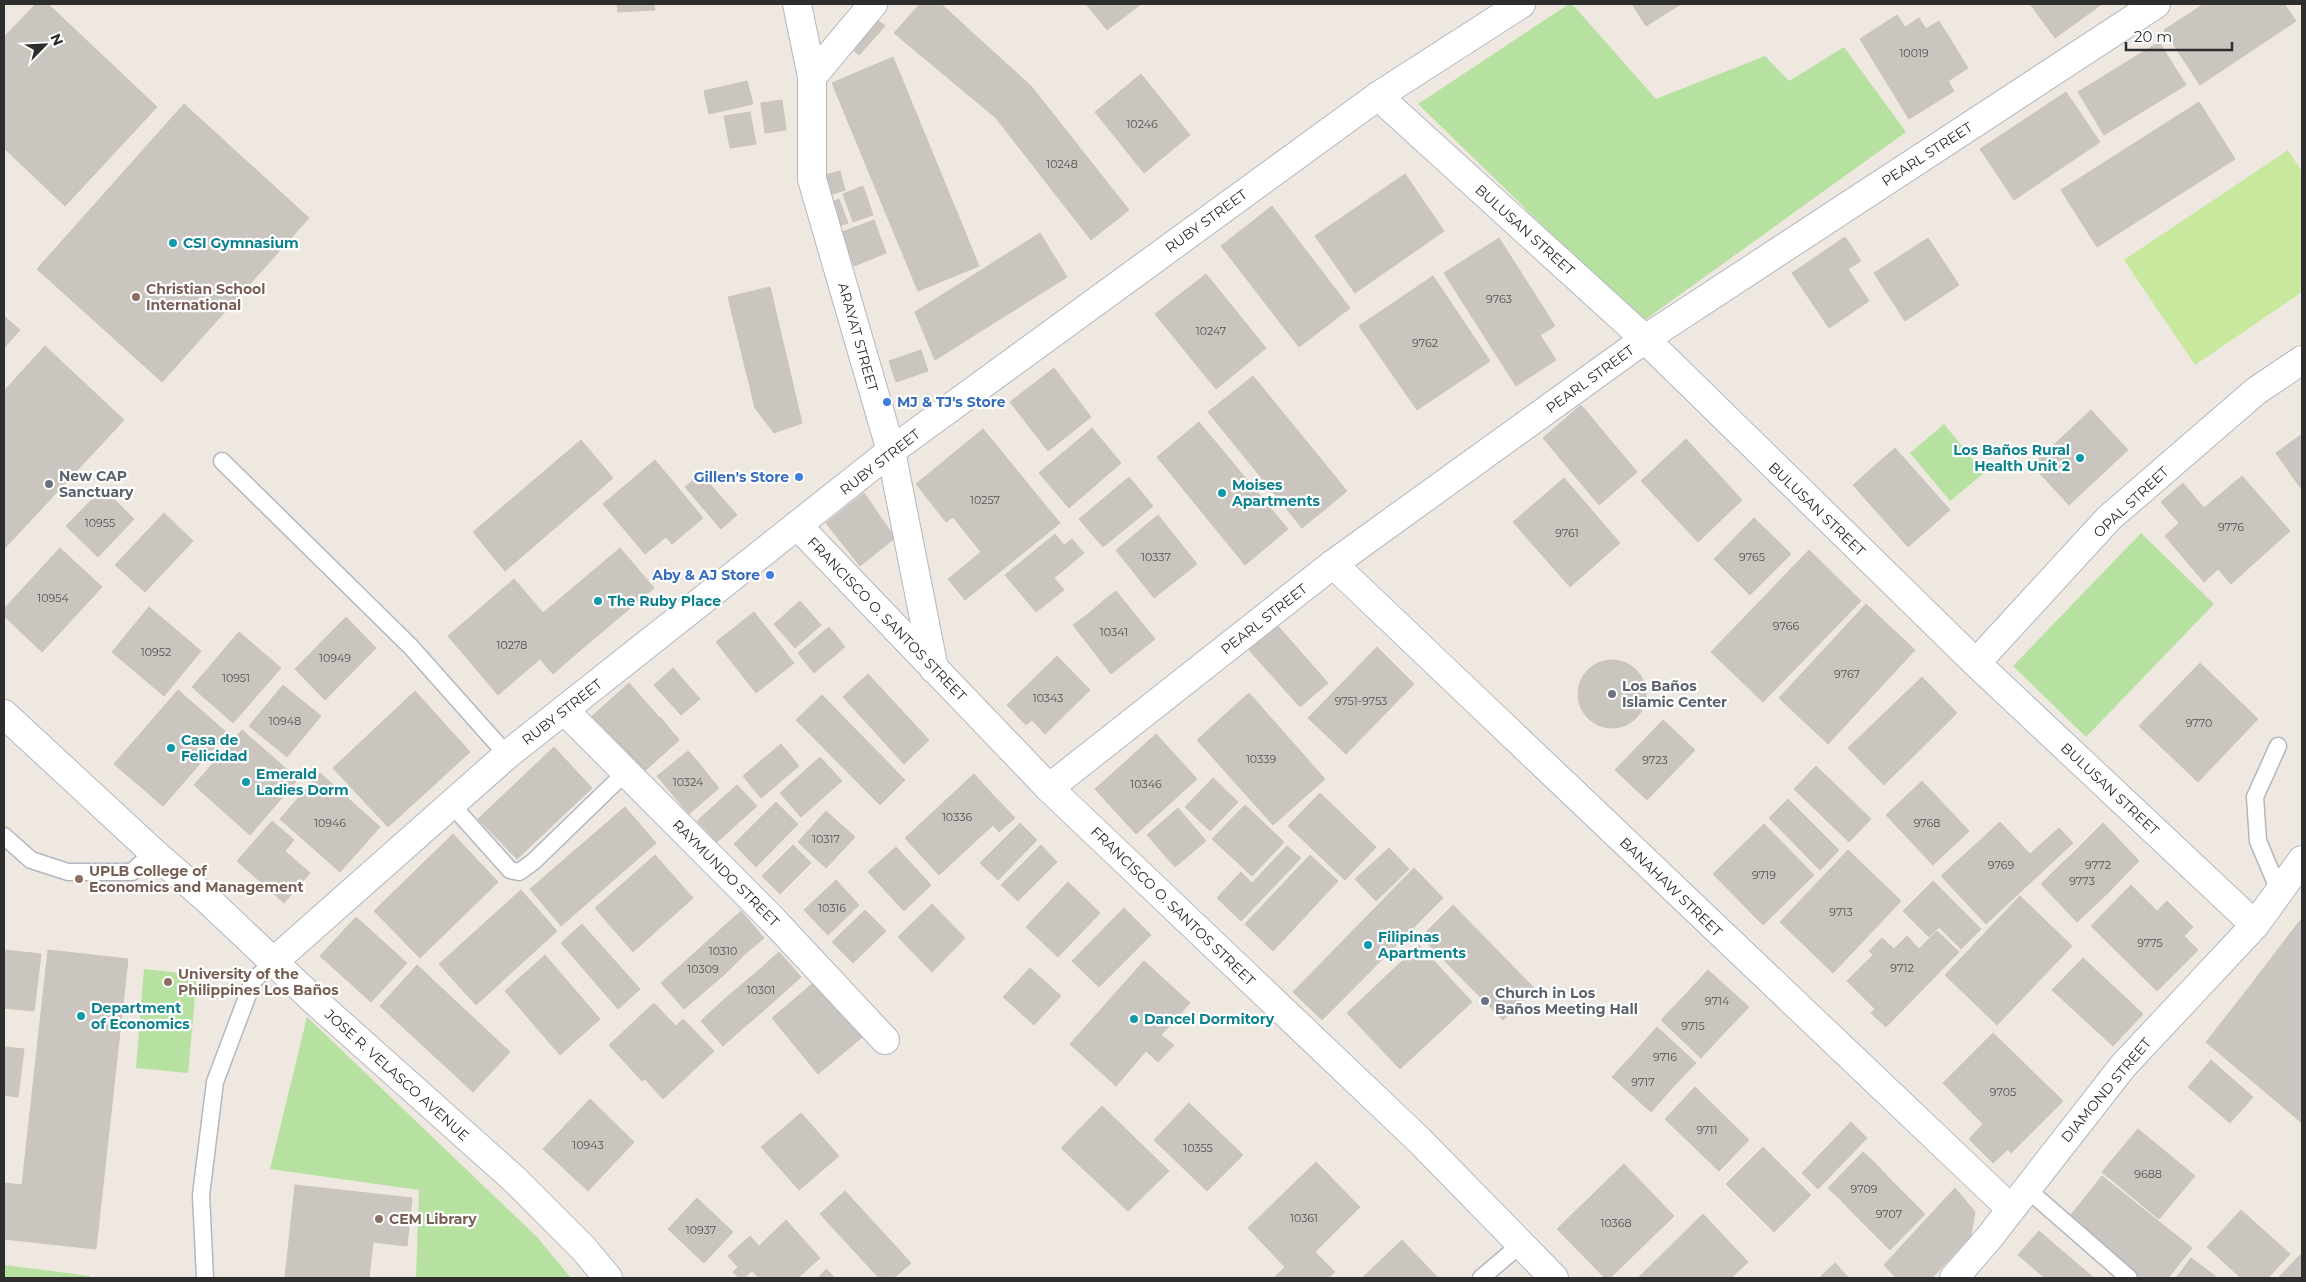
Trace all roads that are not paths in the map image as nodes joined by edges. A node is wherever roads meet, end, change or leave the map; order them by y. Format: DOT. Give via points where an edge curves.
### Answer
graph roads {
  1 [pos="797,4"];
  2 [pos="873,4"];
  3 [pos="1521,4"];
  4 [pos="2156,4"];
  5 [pos="812,77"];
  6 [pos="1378,96"];
  7 [pos="1645,339"];
  8 [pos="2302,360"];
  9 [pos="891,452"];
  10 [pos="222,462"];
  11 [pos="798,526"];
  12 [pos="1334,564"];
  13 [pos="1976,663"];
  14 [pos="934,669"];
  15 [pos="564,710"];
  16 [pos="4,714"];
  17 [pos="2278,746"];
  18 [pos="507,755"];
  19 [pos="626,772"];
  20 [pos="1049,788"];
  21 [pos="452,805"];
  22 [pos="4,836"];
  23 [pos="153,852"];
  24 [pos="2302,860"];
  25 [pos="2280,892"];
  26 [pos="2255,925"];
  27 [pos="272,963"];
  28 [pos="885,1040"];
  29 [pos="2019,1199"];
  30 [pos="1521,1244"];
  31 [pos="206,1278"];
  32 [pos="608,1278"];
  33 [pos="1481,1278"];
  34 [pos="1554,1278"];
  35 [pos="1954,1278"];
  36 [pos="2129,1278"];
  1 -- 5 [label="street, ARAYAT STREET"];
  2 -- 5 [label="street"];
  3 -- 6 [label="street, RUBY STREET"];
  4 -- 7 [label="street, PEARL STREET"];
  5 -- 9 [label="street, ARAYAT STREET" via="812,179"];
  6 -- 7 [label="street, BULUSAN STREET"];
  6 -- 9 [label="street, RUBY STREET"];
  7 -- 12 [label="street, PEARL STREET"];
  7 -- 13 [label="street, BULUSAN STREET"];
  8 -- 13 [label="street, OPAL STREET" via="2256,391 2110,518"];
  9 -- 11 [label="street, RUBY STREET"];
  9 -- 14 [label="street, ARAYAT STREET"];
  10 -- 18 [label="lane" via="411,647"];
  11 -- 14 [label="street, FRANCISCO O. SANTOS STREET"];
  11 -- 15 [label="street, RUBY STREET"];
  12 -- 20 [label="street, PEARL STREET"];
  12 -- 29 [label="street, BANAHAW STREET"];
  13 -- 26 [label="street, BULUSAN STREET"];
  14 -- 20 [label="street, FRANCISCO O. SANTOS STREET"];
  15 -- 18 [label="street, RUBY STREET"];
  15 -- 19 [label="street, RAYMUNDO STREET"];
  16 -- 23 [label="street, JOSE R. VELASCO AVENUE"];
  17 -- 25 [label="lane" via="2255,797 2258,841"];
  18 -- 21 [label="street, RUBY STREET"];
  19 -- 21 [label="lane" via="540,856 519,872 510,870"];
  19 -- 28 [label="street, RAYMUNDO STREET" via="773,920"];
  20 -- 30 [label="street, FRANCISCO O. SANTOS STREET" via="1419,1140"];
  21 -- 27 [label="street, RUBY STREET"];
  22 -- 23 [label="lane" via="31,860 68,872 132,872"];
  23 -- 27 [label="street, JOSE R. VELASCO AVENUE"];
  24 -- 25 [label="street, DIAMOND STREET"];
  25 -- 26 [label="street, DIAMOND STREET"];
  26 -- 29 [label="street, DIAMOND STREET" via="2123,1066"];
  27 -- 31 [label="lane" via="253,981 215,1082 202,1195"];
  27 -- 32 [label="street, JOSE R. VELASCO AVENUE" via="513,1178 584,1249"];
  29 -- 35 [label="street, DIAMOND STREET"];
  29 -- 36 [label="lane"];
  30 -- 33 [label="lane"];
  30 -- 34 [label="street, FRANCISCO O. SANTOS STREET"];
}
